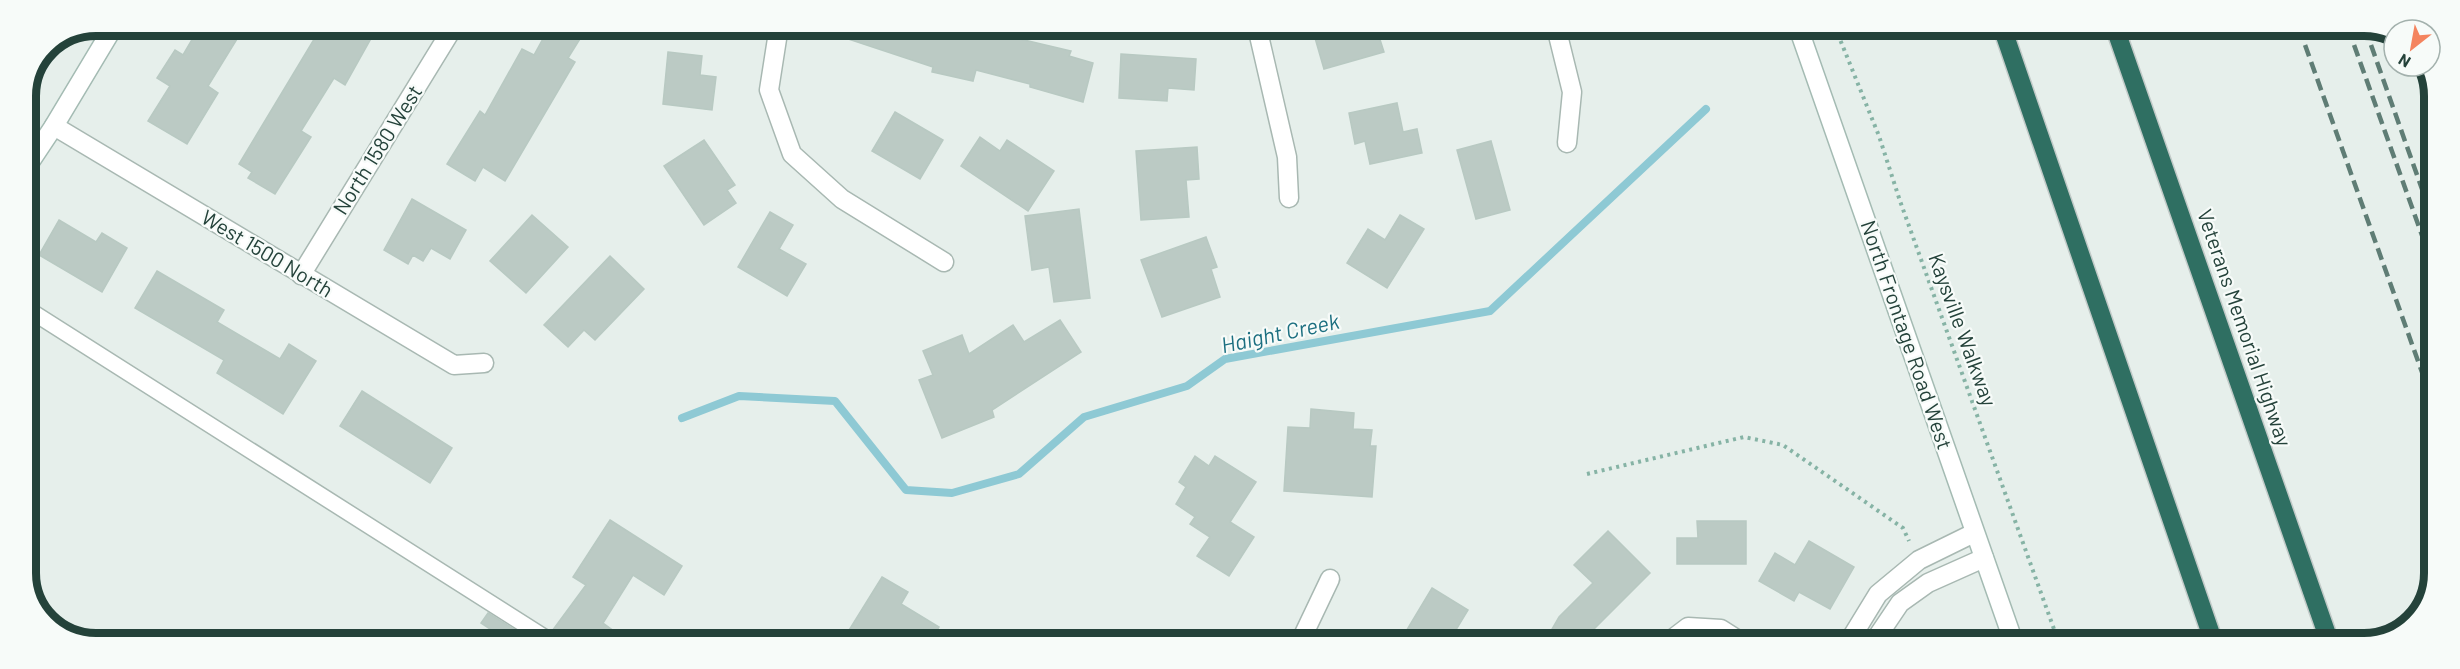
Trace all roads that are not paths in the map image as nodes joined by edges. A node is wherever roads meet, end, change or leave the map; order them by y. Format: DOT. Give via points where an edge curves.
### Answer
graph roads {
  1 [pos="108,36"];
  2 [pos="448,36"];
  3 [pos="777,36"];
  4 [pos="1259,36"];
  5 [pos="1558,36"];
  6 [pos="1801,36"];
  7 [pos="2005,36"];
  8 [pos="2118,36"];
  9 [pos="54,126"];
  10 [pos="1567,143"];
  11 [pos="36,153"];
  12 [pos="1289,198"];
  13 [pos="944,262"];
  14 [pos="301,275"];
  15 [pos="36,314"];
  16 [pos="484,363"];
  17 [pos="1974,533"];
  18 [pos="1984,558"];
  19 [pos="1330,579"];
  20 [pos="538,633"];
  21 [pos="1304,633"];
  22 [pos="1680,633"];
  23 [pos="1727,633"];
  24 [pos="1854,633"];
  25 [pos="1880,633"];
  26 [pos="2010,633"];
  27 [pos="2211,633"];
  28 [pos="2326,633"];
  1 -- 9 [label="street"];
  2 -- 14 [label="street, North 1580 West"];
  3 -- 13 [label="street" via="769,90 792,153 842,199"];
  4 -- 12 [label="street" via="1287,157"];
  5 -- 10 [label="street" via="1572,92"];
  6 -- 17 [label="street, North Frontage Road West"];
  7 -- 27 [label="highway"];
  8 -- 28 [label="highway, Veterans Memorial Highway"];
  9 -- 11 [label="street"];
  9 -- 14 [label="street, West 1500 North"];
  14 -- 16 [label="street, West 1500 North" via="454,365"];
  15 -- 20 [label="lane"];
  17 -- 18 [label="street, North Frontage Road West"];
  17 -- 24 [label="street" via="1919,560 1878,594"];
  18 -- 25 [label="street" via="1928,583 1900,603"];
  18 -- 26 [label="street, North Frontage Road West"];
  19 -- 21 [label="street"];
  22 -- 23 [label="street" via="1688,627 1721,629"];
}
